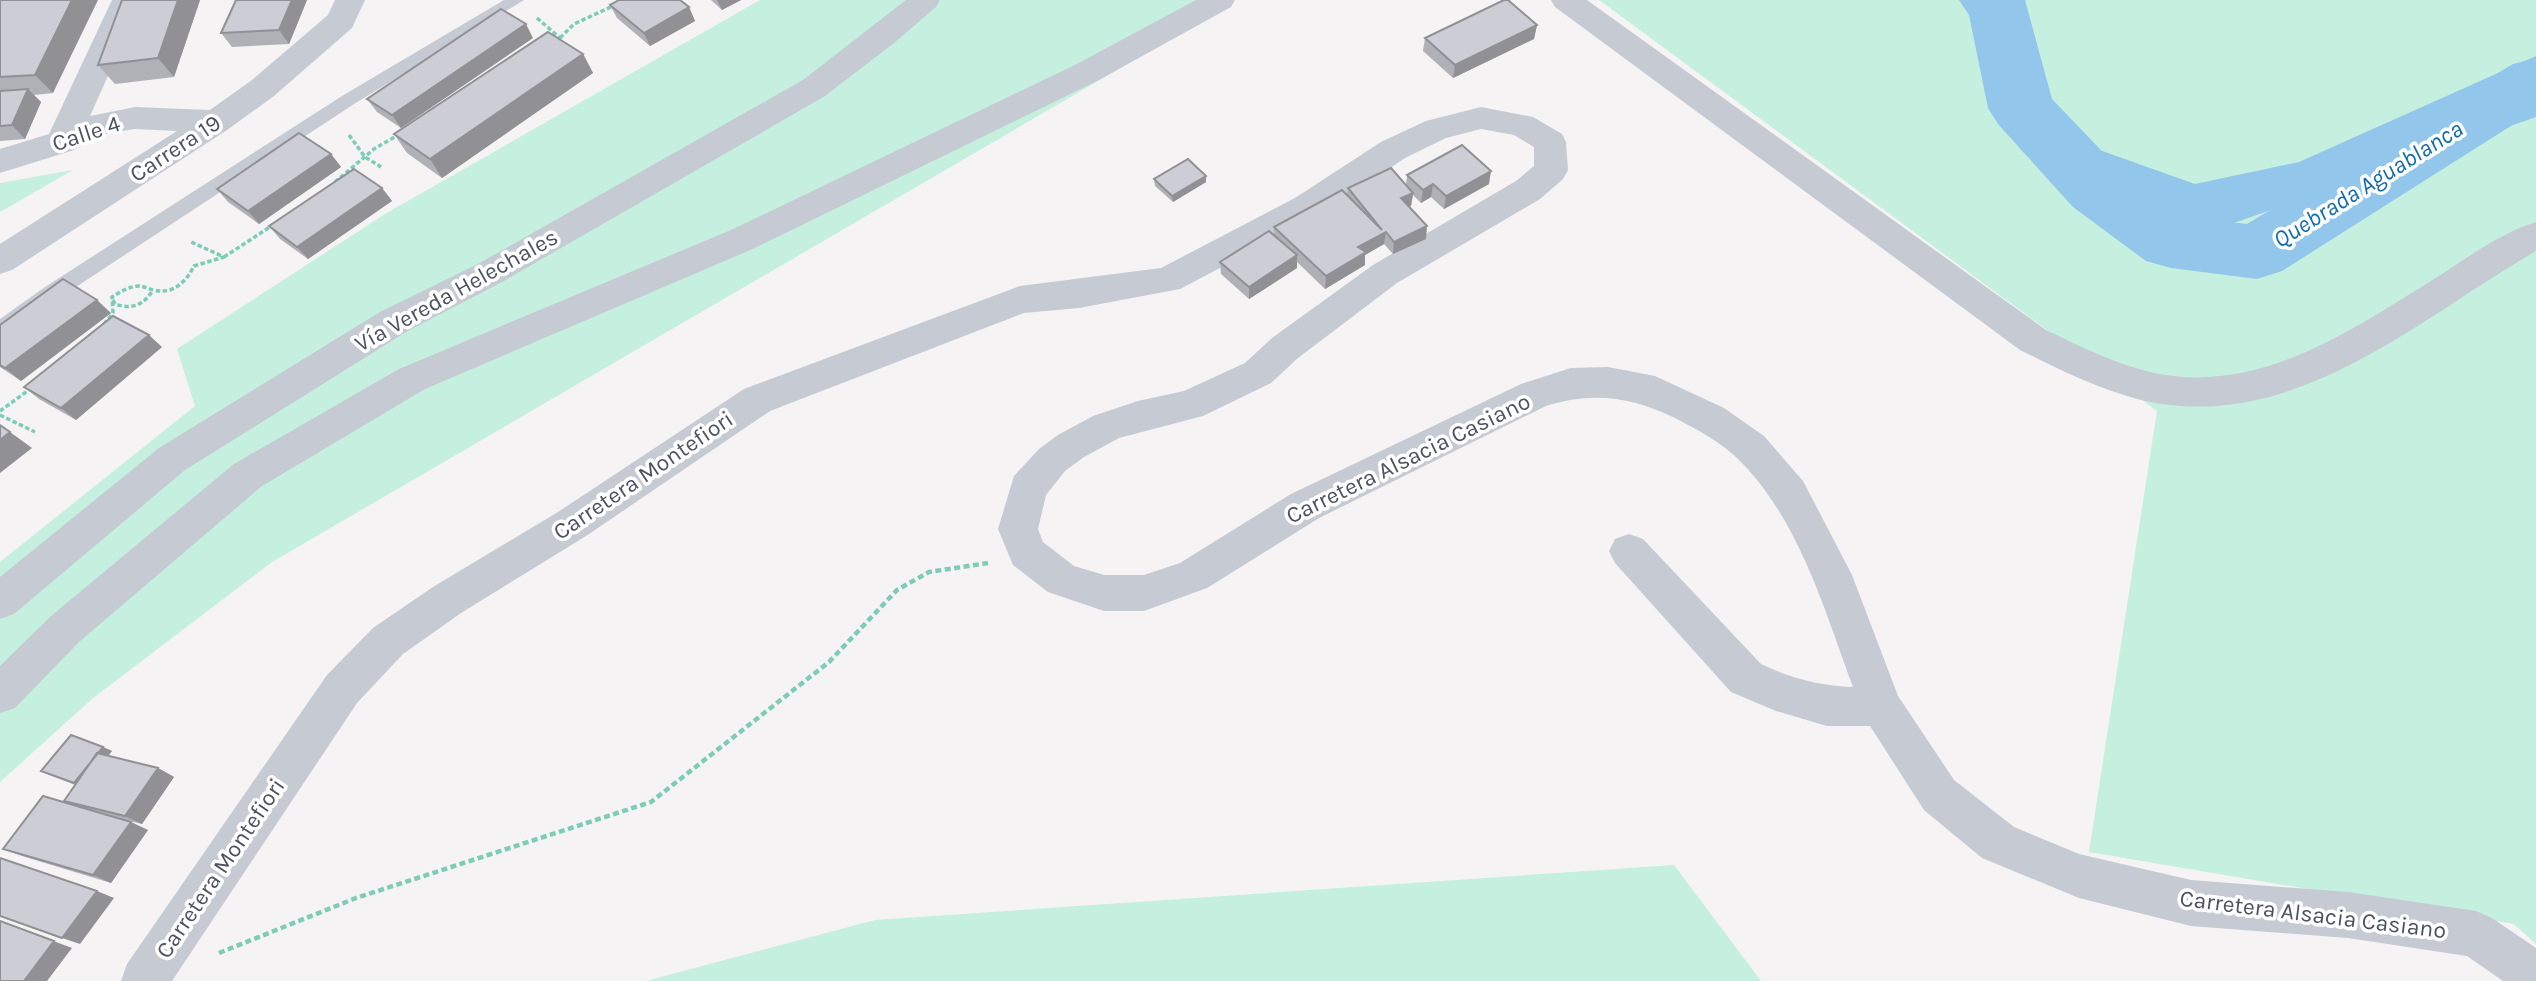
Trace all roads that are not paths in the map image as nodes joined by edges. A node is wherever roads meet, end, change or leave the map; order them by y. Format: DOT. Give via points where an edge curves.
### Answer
graph roads {
  1 [pos="127,0"];
  2 [pos="925,0"];
  3 [pos="1220,0"];
  4 [pos="1566,0"];
  5 [pos="523,6"];
  6 [pos="346,11"];
  7 [pos="216,122"];
  8 [pos="62,142"];
  9 [pos="0,160"];
  10 [pos="2536,235"];
  11 [pos="0,261"];
  12 [pos="0,329"];
  13 [pos="1629,551"];
  14 [pos="1027,554"];
  15 [pos="0,601"];
  16 [pos="0,694"];
  17 [pos="1881,708"];
  18 [pos="2536,976"];
  19 [pos="144,981"];
  1 -- 8 [label="street"];
  2 -- 15 [label="street, Vía Vereda Helechales" via="814,88 490,273 393,321 172,459"];
  3 -- 16 [label="street" via="1086,73 743,239 412,379 248,475 65,629"];
  4 -- 10 [label="street" via="2033,340 2092,369 2159,389 2225,391 2290,376"];
  5 -- 12 [label="lane" via="348,100"];
  6 -- 7 [label="street, Carrera 19" via="263,88"];
  7 -- 8 [label="street, Calle 4" via="135,118 103,123"];
  7 -- 11 [label="street, Carrera 19"];
  8 -- 9 [label="street, Calle 4"];
  13 -- 17 [label="street" via="1746,677 1776,692 1827,706"];
  14 -- 17 [label="street, Carretera Alsacia Casiano" via="1062,580 1104,593 1144,593 1193,576 1305,506 1534,395 1571,383 1656,390 1751,447 1789,494 1832,575"];
  14 -- 19 [label="street, Carretera Montefiori" via="1018,529 1028,488 1061,453 1106,427 1191,405 1258,373 1385,274 1528,190 1551,170 1550,142 1522,125 1481,118 1437,129 1393,150 1307,207 1168,280 1020,300 757,400 388,641 342,689"];
  17 -- 18 [label="street, Carretera Alsacia Casiano" via="1939,795 1998,843 2079,876 2191,903 2348,915 2476,934"];
}
